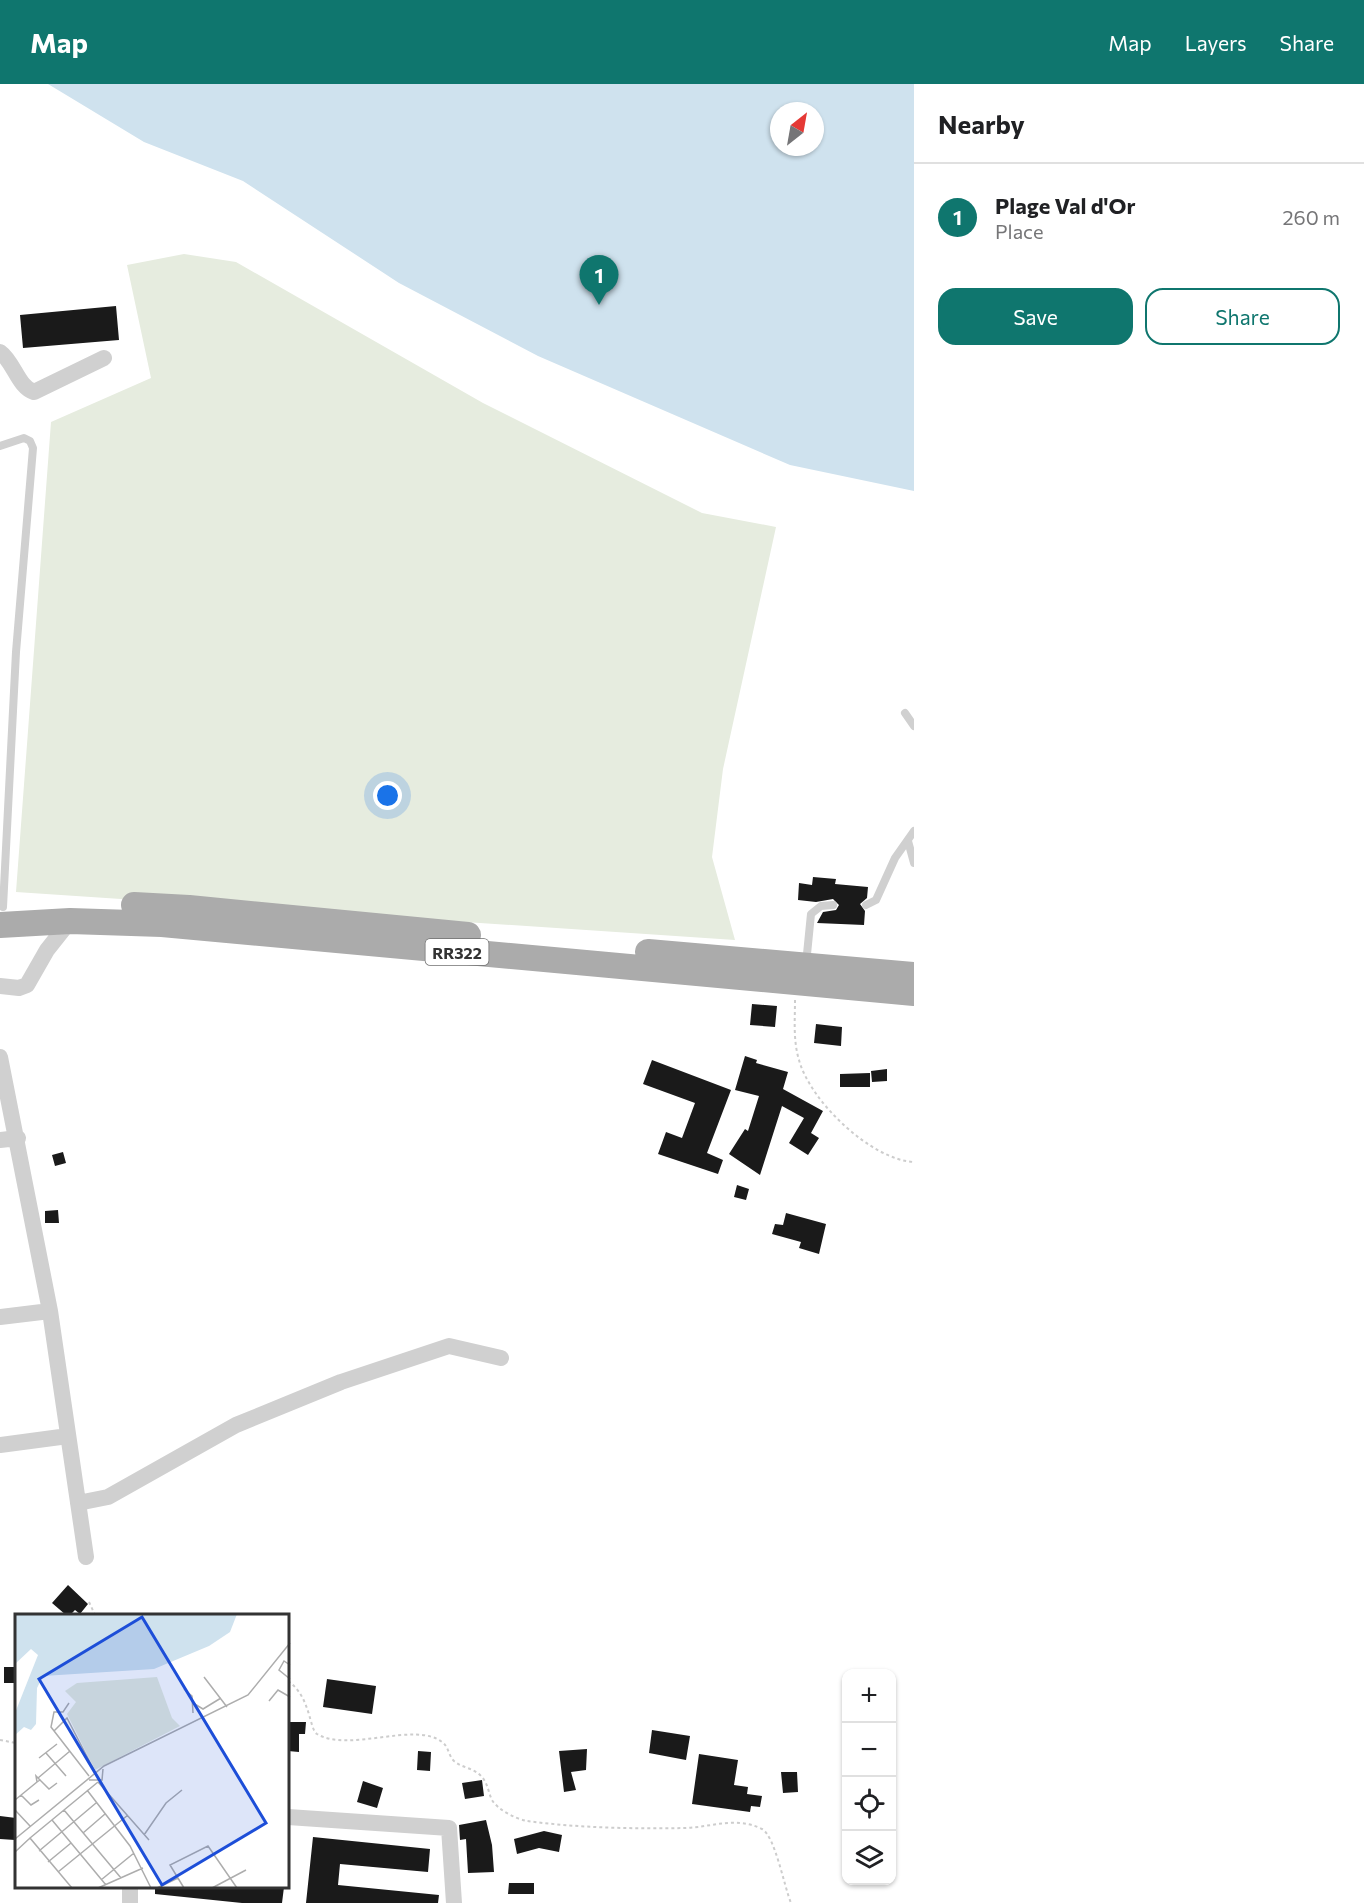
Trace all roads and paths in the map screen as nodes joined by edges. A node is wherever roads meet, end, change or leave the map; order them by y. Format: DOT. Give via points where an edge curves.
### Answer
graph roads {
  1 [pos="0,352"];
  2 [pos="104,358"];
  3 [pos="0,446"];
  4 [pos="905,713"];
  5 [pos="914,726"];
  6 [pos="914,831"];
  7 [pos="908,841"];
  8 [pos="914,863"];
  9 [pos="833,905"];
  10 [pos="866,905"];
  11 [pos="1,913"];
  12 [pos="70,921"];
  13 [pos="800,974"];
  14 [pos="914,975"];
  15 [pos="0,986"];
  16 [pos="914,993"];
  17 [pos="0,1057"];
  18 [pos="18,1138"];
  19 [pos="0,1140"];
  20 [pos="914,1162"];
  21 [pos="50,1311"];
  22 [pos="0,1317"];
  23 [pos="501,1358"];
  24 [pos="69,1436"];
  25 [pos="0,1445"];
  26 [pos="78,1503"];
  27 [pos="86,1557"];
  28 [pos="89,1602"];
  29 [pos="95,1614"];
  30 [pos="290,1683"];
  31 [pos="0,1740"];
  32 [pos="15,1743"];
  33 [pos="290,1816"];
  34 [pos="130,1888"];
  35 [pos="129,1903"];
  36 [pos="454,1903"];
  37 [pos="791,1903"];
  1 -- 2 [label="street" via="24,385 34,392"];
  3 -- 11 [label="lane" via="24,438 33,448"];
  4 -- 5 [label="lane"];
  6 -- 7 [label="lane"];
  7 -- 8 [label="lane"];
  7 -- 10 [label="lane" via="876,900"];
  9 -- 13 [label="lane" via="821,906 811,914"];
  11 -- 12 [label="main road, RR322"];
  11 -- 13 [label="main road, RR322" via="87,904 189,908 588,947"];
  12 -- 13 [label="main road, RR322" via="162,924"];
  12 -- 15 [label="street" via="27,985"];
  13 -- 14 [label="main road, RR322"];
  13 -- 16 [label="main road, RR322"];
  13 -- 20 [label="path" via="795,1038 807,1078 835,1115 871,1146 890,1157"];
  17 -- 18 [label="street"];
  18 -- 19 [label="street"];
  18 -- 21 [label="street"];
  21 -- 22 [label="street"];
  21 -- 24 [label="street"];
  23 -- 26 [label="street" via="449,1346 384,1368 236,1425 108,1497"];
  24 -- 25 [label="street"];
  24 -- 26 [label="street"];
  26 -- 27 [label="street"];
  28 -- 29 [label="path"];
  30 -- 37 [label="path" via="302,1693 316,1734 347,1740 404,1735 435,1738 447,1746 455,1762 482,1777 497,1805 526,1821 686,1828 737,1822 763,1830 772,1839"];
  31 -- 32 [label="path"];
  33 -- 36 [label="street" via="449,1828"];
  34 -- 35 [label="street"];
}
